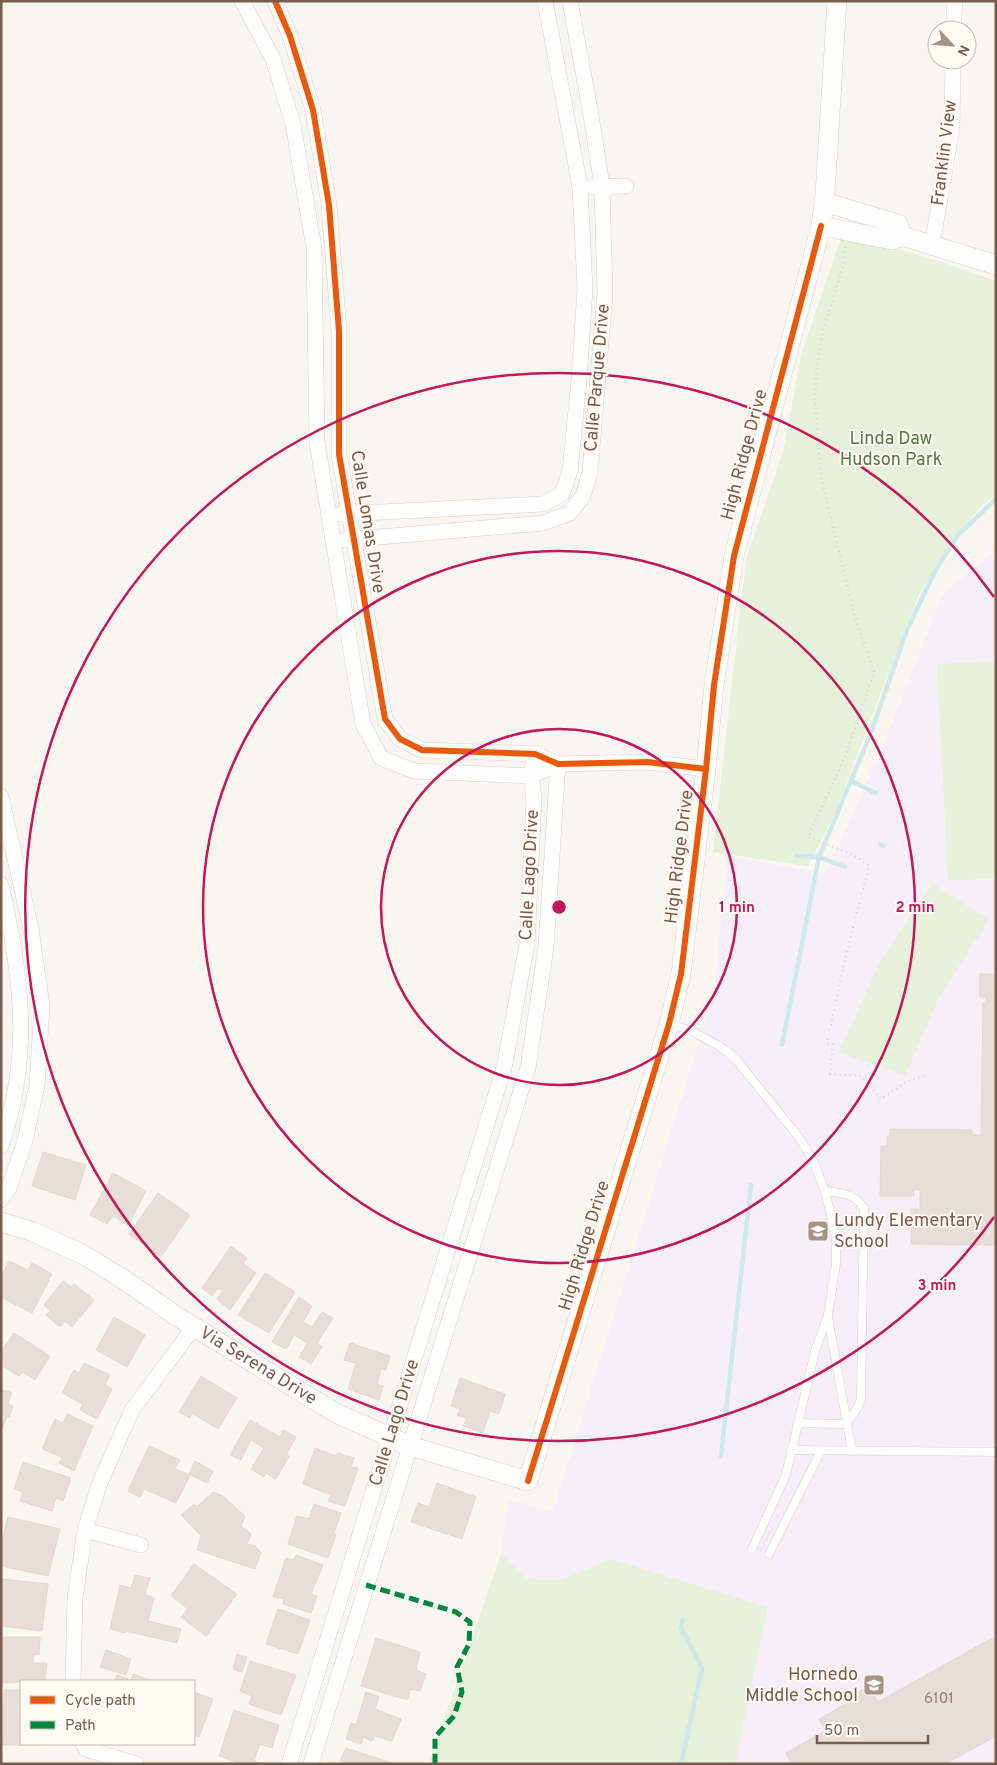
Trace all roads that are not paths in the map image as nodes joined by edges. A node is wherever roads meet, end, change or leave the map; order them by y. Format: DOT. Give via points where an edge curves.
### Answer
graph roads {
  1 [pos="242,1"];
  2 [pos="275,1"];
  3 [pos="545,1"];
  4 [pos="570,1"];
  5 [pos="837,1"];
  6 [pos="955,1"];
  7 [pos="954,20"];
  8 [pos="953,70"];
  9 [pos="602,186"];
  10 [pos="626,186"];
  11 [pos="580,187"];
  12 [pos="824,202"];
  13 [pos="821,226"];
  14 [pos="902,236"];
  15 [pos="932,246"];
  16 [pos="314,248"];
  17 [pos="332,249"];
  18 [pos="996,264"];
  19 [pos="562,494"];
  20 [pos="577,504"];
  21 [pos="329,514"];
  22 [pos="349,514"];
  23 [pos="354,540"];
  24 [pos="333,541"];
  25 [pos="375,661"];
  26 [pos="354,666"];
  27 [pos="400,739"];
  28 [pos="535,754"];
  29 [pos="381,758"];
  30 [pos="558,764"];
  31 [pos="706,769"];
  32 [pos="531,776"];
  33 [pos="1,796"];
  34 [pos="1,885"];
  35 [pos="31,929"];
  36 [pos="7,934"];
  37 [pos="518,995"];
  38 [pos="538,998"];
  39 [pos="669,1024"];
  40 [pos="1,1146"];
  41 [pos="825,1191"];
  42 [pos="1,1199"];
  43 [pos="1,1222"];
  44 [pos="456,1223"];
  45 [pos="477,1230"];
  46 [pos="828,1315"];
  47 [pos="194,1327"];
  48 [pos="798,1423"];
  49 [pos="846,1424"];
  50 [pos="390,1438"];
  51 [pos="410,1446"];
  52 [pos="791,1450"];
  53 [pos="821,1450"];
  54 [pos="852,1451"];
  55 [pos="996,1452"];
  56 [pos="528,1481"];
  57 [pos="85,1530"];
  58 [pos="141,1545"];
  59 [pos="752,1548"];
  60 [pos="769,1554"];
  61 [pos="332,1622"];
  62 [pos="352,1629"];
  63 [pos="74,1680"];
  64 [pos="84,1745"];
  65 [pos="136,1764"];
  66 [pos="289,1764"];
  67 [pos="311,1764"];
  1 -- 16 [label="street, Calle Lomas Drive" via="273,59 293,124"];
  2 -- 17 [label="street, Calle Lomas Drive" via="290,36 313,110 329,205"];
  3 -- 11 [label="street, Calle Parque Drive"];
  4 -- 9 [label="street, Calle Parque Drive"];
  5 -- 12 [label="street, High Ridge Drive"];
  6 -- 7 [label="street"];
  8 -- 15 [label="street, Franklin View" via="952,128"];
  9 -- 10 [label="street"];
  9 -- 11 [label="street"];
  9 -- 20 [label="street, Calle Parque Drive" via="605,294 590,472 583,496"];
  11 -- 19 [label="street, Calle Parque Drive" via="584,297 570,471"];
  12 -- 13 [label="street, High Ridge Drive"];
  12 -- 14 [label="street" via="898,224"];
  13 -- 14 [label="street" via="892,240"];
  13 -- 31 [label="street, High Ridge Drive" via="734,556 714,685"];
  14 -- 15 [label="street"];
  15 -- 18 [label="street"];
  16 -- 17 [label="street"];
  16 -- 21 [label="street, Calle Lomas Drive" via="318,442"];
  17 -- 22 [label="street, Calle Lomas Drive" via="339,331 339,454"];
  19 -- 20 [label="street"];
  19 -- 22 [label="street" via="543,504"];
  20 -- 23 [label="street" via="570,513 543,523"];
  21 -- 22 [label="street"];
  21 -- 24 [label="street, Calle Lomas Drive"];
  22 -- 23 [label="street, Calle Lomas Drive"];
  23 -- 24 [label="street"];
  23 -- 25 [label="street, Calle Lomas Drive"];
  24 -- 26 [label="street, Calle Lomas Drive"];
  25 -- 26 [label="street"];
  25 -- 27 [label="street, Calle Lomas Drive" via="385,719"];
  26 -- 29 [label="street, Calle Lomas Drive" via="363,724"];
  27 -- 28 [label="street, Calle Lomas Drive" via="422,750"];
  27 -- 29 [label="street"];
  28 -- 30 [label="street, Calle Lomas Drive"];
  28 -- 32 [label="street, Calle Lago Drive"];
  29 -- 32 [label="street, Calle Lomas Drive" via="414,771"];
  30 -- 31 [label="street, Calle Lomas Drive" via="647,762"];
  30 -- 32 [label="street, Calle Lomas Drive"];
  30 -- 38 [label="street, Calle Lago Drive" via="546,948"];
  31 -- 39 [label="street, High Ridge Drive" via="681,974"];
  32 -- 37 [label="street, Calle Lago Drive" via="534,800 527,944"];
  33 -- 35 [label="street"];
  34 -- 36 [label="street"];
  35 -- 36 [label="street"];
  35 -- 42 [label="street" via="42,1006 37,1085 25,1141 9,1188"];
  36 -- 40 [label="street" via="21,1011 20,1055 17,1087"];
  37 -- 38 [label="street"];
  37 -- 44 [label="street, Calle Lago Drive" via="504,1068"];
  38 -- 45 [label="street, Calle Lago Drive" via="528,1068"];
  39 -- 41 [label="lane" via="690,1030 735,1058 801,1140"];
  39 -- 56 [label="street, High Ridge Drive"];
  41 -- 46 [label="lane" via="836,1236 836,1264"];
  41 -- 49 [label="lane" via="844,1193 858,1199 864,1208 862,1399"];
  43 -- 47 [label="street, Via Serena Drive" via="84,1255"];
  44 -- 45 [label="street"];
  44 -- 50 [label="street, Calle Lago Drive"];
  45 -- 51 [label="street, Calle Lago Drive"];
  46 -- 48 [label="lane" via="815,1351"];
  46 -- 49 [label="lane"];
  47 -- 50 [label="street, Via Serena Drive" via="336,1413"];
  47 -- 57 [label="street" via="132,1410 99,1485"];
  48 -- 49 [label="lane"];
  48 -- 52 [label="lane"];
  49 -- 54 [label="lane"];
  50 -- 51 [label="street, Via Serena Drive"];
  50 -- 61 [label="street, Calle Lago Drive"];
  51 -- 56 [label="street, Via Serena Drive"];
  51 -- 62 [label="street, Calle Lago Drive"];
  52 -- 53 [label="lane"];
  52 -- 59 [label="lane" via="786,1475"];
  53 -- 54 [label="lane"];
  53 -- 60 [label="lane"];
  54 -- 55 [label="lane"];
  57 -- 58 [label="street"];
  57 -- 63 [label="street" via="75,1598"];
  61 -- 62 [label="street"];
  61 -- 66 [label="street, Calle Lago Drive"];
  62 -- 67 [label="street, Calle Lago Drive"];
  64 -- 65 [label="street" via="86,1750"];
}
